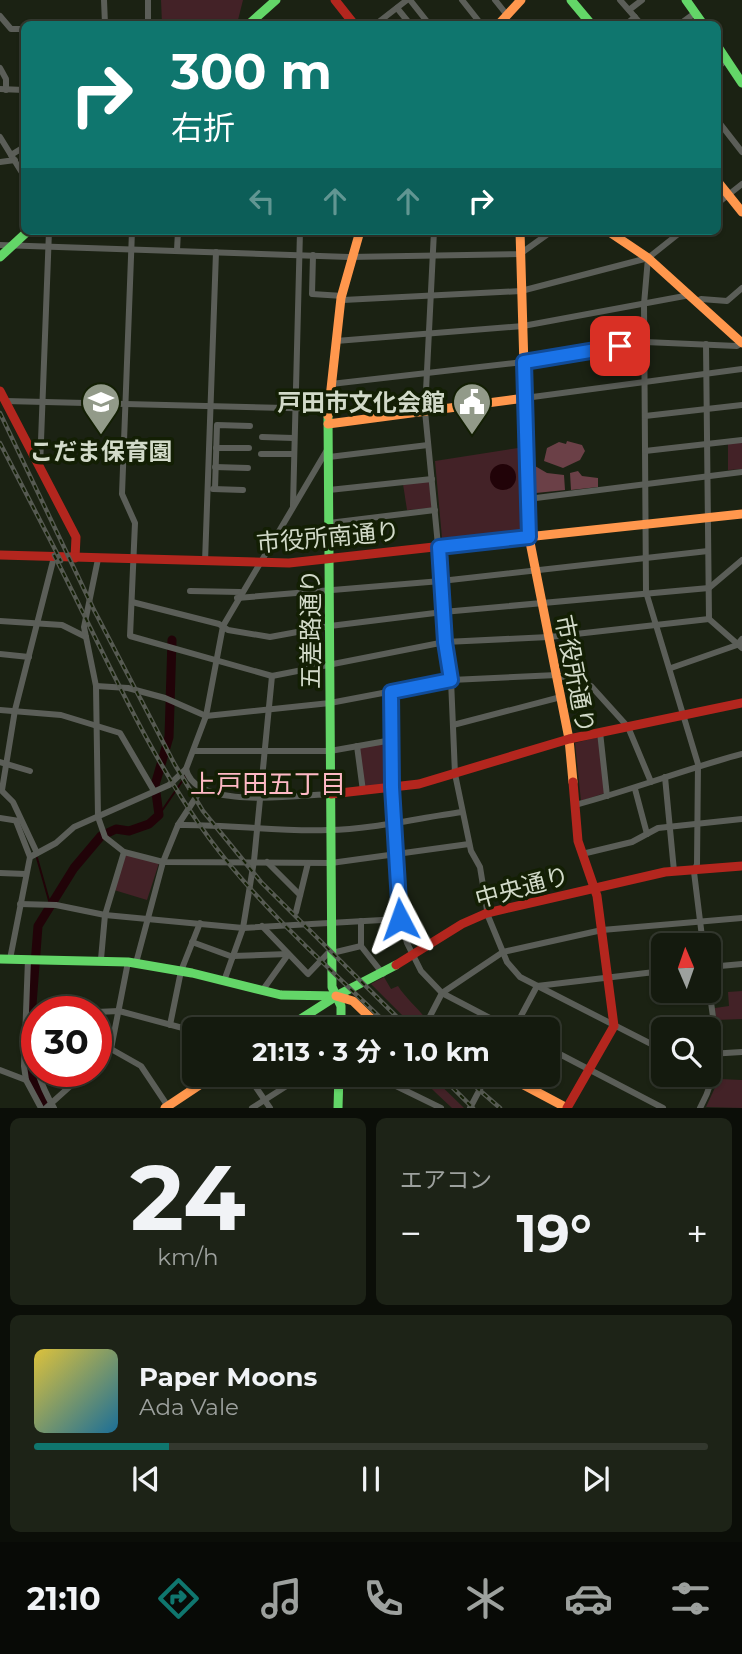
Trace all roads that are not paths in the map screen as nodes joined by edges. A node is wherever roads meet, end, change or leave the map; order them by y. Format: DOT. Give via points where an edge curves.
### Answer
graph roads {
  1 [pos="104,0"];
  2 [pos="148,0"];
  3 [pos="275,0"];
  4 [pos="335,0"];
  5 [pos="408,0"];
  6 [pos="462,0"];
  7 [pos="495,0"];
  8 [pos="620,0"];
  9 [pos="642,0"];
  10 [pos="686,0"];
  11 [pos="518,1"];
  12 [pos="578,2"];
  13 [pos="397,8"];
  14 [pos="629,10"];
  15 [pos="695,13"];
  16 [pos="507,15"];
  17 [pos="0,16"];
  18 [pos="385,17"];
  19 [pos="635,17"];
  20 [pos="105,21"];
  21 [pos="148,21"];
  22 [pos="252,21"];
  23 [pos="352,21"];
  24 [pos="380,21"];
  25 [pos="388,21"];
  26 [pos="408,21"];
  27 [pos="426,21"];
  28 [pos="479,21"];
  29 [pos="502,21"];
  30 [pos="589,21"];
  31 [pos="629,21"];
  32 [pos="638,21"];
  33 [pos="684,21"];
  34 [pos="701,21"];
  35 [pos="21,29"];
  36 [pos="721,52"];
  37 [pos="726,60"];
  38 [pos="721,65"];
  39 [pos="0,68"];
  40 [pos="742,83"];
  41 [pos="3,90"];
  42 [pos="21,90"];
  43 [pos="721,125"];
  44 [pos="0,137"];
  45 [pos="21,150"];
  46 [pos="742,152"];
  47 [pos="13,158"];
  48 [pos="0,162"];
  49 [pos="21,171"];
  50 [pos="742,184"];
  51 [pos="721,186"];
  52 [pos="728,195"];
  53 [pos="721,201"];
  54 [pos="742,212"];
  55 [pos="23,235"];
  56 [pos="49,235"];
  57 [pos="132,235"];
  58 [pos="178,235"];
  59 [pos="300,235"];
  60 [pos="358,235"];
  61 [pos="434,235"];
  62 [pos="520,235"];
  63 [pos="546,235"];
  64 [pos="614,235"];
  65 [pos="677,235"];
  66 [pos="0,245"];
  67 [pos="12,245"];
  68 [pos="49,247"];
  69 [pos="131,249"];
  70 [pos="177,250"];
  71 [pos="216,252"];
  72 [pos="520,254"];
  73 [pos="299,255"];
  74 [pos="313,255"];
  75 [pos="432,255"];
  76 [pos="0,257"];
  77 [pos="349,257"];
  78 [pos="648,258"];
  79 [pos="742,288"];
  80 [pos="521,291"];
  81 [pos="430,296"];
  82 [pos="343,298"];
  83 [pos="693,299"];
  84 [pos="644,304"];
  85 [pos="523,326"];
  86 [pos="428,334"];
  87 [pos="336,341"];
  88 [pos="645,342"];
  89 [pos="742,343"];
  90 [pos="706,344"];
  91 [pos="524,362"];
  92 [pos="742,369"];
  93 [pos="426,373"];
  94 [pos="706,374"];
  95 [pos="645,383"];
  96 [pos="331,384"];
  97 [pos="0,391"];
  98 [pos="525,398"];
  99 [pos="5,401"];
  100 [pos="43,402"];
  101 [pos="126,405"];
  102 [pos="742,405"];
  103 [pos="211,407"];
  104 [pos="295,408"];
  105 [pos="329,409"];
  106 [pos="706,410"];
  107 [pos="425,411"];
  108 [pos="645,416"];
  109 [pos="328,424"];
  110 [pos="250,426"];
  111 [pos="262,438"];
  112 [pos="293,438"];
  113 [pos="742,440"];
  114 [pos="706,444"];
  115 [pos="428,445"];
  116 [pos="216,448"];
  117 [pos="249,448"];
  118 [pos="645,451"];
  119 [pos="328,452"];
  120 [pos="261,454"];
  121 [pos="293,454"];
  122 [pos="215,467"];
  123 [pos="248,468"];
  124 [pos="40,469"];
  125 [pos="742,472"];
  126 [pos="707,477"];
  127 [pos="432,479"];
  128 [pos="645,484"];
  129 [pos="211,489"];
  130 [pos="243,490"];
  131 [pos="329,490"];
  132 [pos="528,499"];
  133 [pos="293,506"];
  134 [pos="435,510"];
  135 [pos="742,514"];
  136 [pos="708,517"];
  137 [pos="329,523"];
  138 [pos="645,524"];
  139 [pos="529,537"];
  140 [pos="439,547"];
  141 [pos="708,551"];
  142 [pos="0,555"];
  143 [pos="54,557"];
  144 [pos="75,558"];
  145 [pos="329,558"];
  146 [pos="646,558"];
  147 [pos="98,559"];
  148 [pos="742,559"];
  149 [pos="134,560"];
  150 [pos="205,562"];
  151 [pos="257,564"];
  152 [pos="536,571"];
  153 [pos="441,582"];
  154 [pos="709,588"];
  155 [pos="190,591"];
  156 [pos="329,591"];
  157 [pos="646,592"];
  158 [pos="239,595"];
  159 [pos="132,602"];
  160 [pos="542,603"];
  161 [pos="443,612"];
  162 [pos="709,619"];
  163 [pos="0,621"];
  164 [pos="38,621"];
  165 [pos="656,623"];
  166 [pos="223,626"];
  167 [pos="330,626"];
  168 [pos="86,637"];
  169 [pos="549,637"];
  170 [pos="445,642"];
  171 [pos="740,644"];
  172 [pos="0,654"];
  173 [pos="29,657"];
  174 [pos="215,662"];
  175 [pos="330,664"];
  176 [pos="671,668"];
  177 [pos="556,675"];
  178 [pos="272,676"];
  179 [pos="451,680"];
  180 [pos="96,686"];
  181 [pos="391,692"];
  182 [pos="561,697"];
  183 [pos="330,703"];
  184 [pos="742,703"];
  185 [pos="0,710"];
  186 [pos="15,710"];
  187 [pos="269,710"];
  188 [pos="685,715"];
  189 [pos="206,716"];
  190 [pos="96,725"];
  191 [pos="453,725"];
  192 [pos="628,727"];
  193 [pos="600,732"];
  194 [pos="569,739"];
  195 [pos="391,740"];
  196 [pos="357,746"];
  197 [pos="194,751"];
  198 [pos="265,751"];
  199 [pos="330,751"];
  200 [pos="742,754"];
  201 [pos="3,763"];
  202 [pos="698,764"];
  203 [pos="30,771"];
  204 [pos="187,772"];
  205 [pos="455,774"];
  206 [pos="666,776"];
  207 [pos="651,782"];
  208 [pos="392,787"];
  209 [pos="202,788"];
  210 [pos="635,789"];
  211 [pos="1,790"];
  212 [pos="156,790"];
  213 [pos="363,791"];
  214 [pos="331,794"];
  215 [pos="262,796"];
  216 [pos="607,796"];
  217 [pos="575,805"];
  218 [pos="462,812"];
  219 [pos="98,817"];
  220 [pos="0,818"];
  221 [pos="742,819"];
  222 [pos="20,821"];
  223 [pos="394,821"];
  224 [pos="696,821"];
  225 [pos="178,825"];
  226 [pos="671,826"];
  227 [pos="257,829"];
  228 [pos="331,830"];
  229 [pos="647,834"];
  230 [pos="469,844"];
  231 [pos="124,852"];
  232 [pos="582,854"];
  233 [pos="33,855"];
  234 [pos="396,855"];
  235 [pos="254,861"];
  236 [pos="163,862"];
  237 [pos="267,862"];
  238 [pos="308,863"];
  239 [pos="331,863"];
  240 [pos="742,866"];
  241 [pos="695,868"];
  242 [pos="674,871"];
  243 [pos="0,873"];
  244 [pos="26,874"];
  245 [pos="594,888"];
  246 [pos="300,895"];
  247 [pos="20,904"];
  248 [pos="296,912"];
  249 [pos="488,913"];
  250 [pos="105,915"];
  251 [pos="146,918"];
  252 [pos="742,918"];
  253 [pos="400,919"];
  254 [pos="332,921"];
  255 [pos="360,921"];
  256 [pos="700,922"];
  257 [pos="200,923"];
  258 [pos="262,926"];
  259 [pos="243,928"];
  260 [pos="602,930"];
  261 [pos="701,933"];
  262 [pos="192,942"];
  263 [pos="361,946"];
  264 [pos="332,951"];
  265 [pos="503,952"];
  266 [pos="288,954"];
  267 [pos="413,955"];
  268 [pos="233,956"];
  269 [pos="0,959"];
  270 [pos="10,959"];
  271 [pos="33,959"];
  272 [pos="101,960"];
  273 [pos="132,962"];
  274 [pos="742,964"];
  275 [pos="721,966"];
  276 [pos="181,971"];
  277 [pos="651,972"];
  278 [pos="383,974"];
  279 [pos="608,976"];
  280 [pos="224,981"];
  281 [pos="537,986"];
  282 [pos="261,991"];
  283 [pos="442,993"];
  284 [pos="29,996"];
  285 [pos="336,996"];
  286 [pos="112,1011"];
  287 [pos="119,1011"];
  288 [pos="304,1017"];
  289 [pos="341,1017"];
  290 [pos="370,1017"];
  291 [pos="430,1017"];
  292 [pos="489,1017"];
  293 [pos="519,1017"];
  294 [pos="170,1025"];
  295 [pos="614,1026"];
  296 [pos="182,1028"];
  297 [pos="112,1044"];
  298 [pos="651,1044"];
  299 [pos="112,1050"];
  300 [pos="742,1052"];
  301 [pos="721,1053"];
  302 [pos="560,1054"];
  303 [pos="0,1070"];
  304 [pos="589,1070"];
  305 [pos="21,1078"];
  306 [pos="32,1087"];
  307 [pos="42,1087"];
  308 [pos="70,1087"];
  309 [pos="197,1087"];
  310 [pos="256,1087"];
  311 [pos="285,1087"];
  312 [pos="339,1087"];
  313 [pos="398,1087"];
  314 [pos="481,1087"];
  315 [pos="527,1087"];
  316 [pos="709,1087"];
  317 [pos="264,1100"];
  318 [pos="49,1106"];
  319 [pos="167,1107"];
  320 [pos="252,1108"];
  321 [pos="270,1108"];
  322 [pos="338,1108"];
  323 [pos="441,1108"];
  324 [pos="470,1108"];
  325 [pos="567,1108"];
  326 [pos="663,1108"];
  327 [pos="700,1108"];
  1 -- 20 [label="street"];
  2 -- 21 [label="street"];
  3 -- 22 [label="main road"];
  4 -- 23 [label="main road"];
  5 -- 13 [label="street"];
  5 -- 27 [label="street"];
  6 -- 28 [label="street"];
  7 -- 16 [label="street"];
  8 -- 14 [label="street"];
  9 -- 14 [label="street"];
  10 -- 15 [label="main road"];
  11 -- 16 [label="main road"];
  12 -- 30 [label="main road"];
  13 -- 18 [label="street"];
  13 -- 26 [label="street"];
  14 -- 19 [label="street"];
  15 -- 33 [label="street"];
  15 -- 34 [label="main road"];
  16 -- 29 [label="main road"];
  17 -- 35 [label="street" via="11,29"];
  18 -- 24 [label="street"];
  18 -- 25 [label="street"];
  19 -- 31 [label="street"];
  19 -- 32 [label="street"];
  36 -- 37 [label="main road"];
  37 -- 38 [label="street"];
  37 -- 40 [label="main road"];
  39 -- 41 [label="street" via="6,79"];
  41 -- 42 [label="street"];
  43 -- 46 [label="street"];
  44 -- 47 [label="street"];
  45 -- 47 [label="street"];
  47 -- 48 [label="street"];
  47 -- 49 [label="street"];
  50 -- 52 [label="street"];
  51 -- 52 [label="main road"];
  52 -- 53 [label="street"];
  52 -- 54 [label="main road"];
  55 -- 67 [label="main road"];
  56 -- 68 [label="street"];
  57 -- 69 [label="street"];
  58 -- 70 [label="street"];
  59 -- 73 [label="street"];
  60 -- 77 [label="main road, 五差路通り"];
  61 -- 75 [label="street"];
  62 -- 72 [label="main road, 市役所通り"];
  63 -- 72 [label="street"];
  64 -- 78 [label="main road"];
  65 -- 78 [label="street"];
  66 -- 67 [label="street"];
  67 -- 68 [label="street"];
  67 -- 76 [label="main road"];
  68 -- 69 [label="street"];
  68 -- 100 [label="street"];
  69 -- 70 [label="street"];
  69 -- 101 [label="street"];
  70 -- 71 [label="street"];
  71 -- 73 [label="street"];
  71 -- 103 [label="street"];
  72 -- 75 [label="street"];
  72 -- 80 [label="main road, 市役所通り"];
  73 -- 74 [label="street"];
  73 -- 104 [label="street"];
  74 -- 77 [label="street"];
  74 -- 82 [label="street" via="312,294"];
  75 -- 77 [label="street"];
  75 -- 81 [label="street"];
  77 -- 82 [label="main road, 五差路通り"];
  78 -- 80 [label="street"];
  78 -- 83 [label="main road"];
  78 -- 84 [label="street"];
  79 -- 83 [label="street" via="727,300"];
  80 -- 81 [label="street"];
  80 -- 85 [label="main road, 市役所通り"];
  81 -- 82 [label="street"];
  81 -- 86 [label="street"];
  82 -- 87 [label="main road, 五差路通り"];
  83 -- 84 [label="street"];
  83 -- 89 [label="main road"];
  84 -- 85 [label="street"];
  84 -- 88 [label="street"];
  85 -- 86 [label="street"];
  85 -- 91 [label="main road, 市役所通り"];
  86 -- 87 [label="street"];
  86 -- 93 [label="street"];
  87 -- 96 [label="main road, 五差路通り"];
  88 -- 90 [label="street"];
  88 -- 91 [label="street"];
  88 -- 95 [label="street"];
  89 -- 90 [label="street"];
  90 -- 94 [label="street"];
  91 -- 93 [label="street"];
  91 -- 98 [label="main road, 市役所通り"];
  92 -- 94 [label="street"];
  93 -- 96 [label="street"];
  93 -- 107 [label="street"];
  94 -- 95 [label="street"];
  94 -- 106 [label="street"];
  95 -- 98 [label="street"];
  95 -- 108 [label="street"];
  96 -- 105 [label="main road, 五差路通り"];
  97 -- 99 [label="main road"];
  98 -- 107 [label="main road"];
  98 -- 132 [label="main road, 市役所通り"];
  99 -- 100 [label="street"];
  99 -- 124 [label="main road"];
  100 -- 101 [label="street"];
  100 -- 124 [label="street"];
  101 -- 103 [label="street"];
  101 -- 149 [label="street" via="122,494 135,523"];
  102 -- 106 [label="street"];
  103 -- 104 [label="street"];
  103 -- 129 [label="street"];
  104 -- 105 [label="street"];
  104 -- 112 [label="street"];
  105 -- 109 [label="main road, 五差路通り"];
  106 -- 108 [label="street"];
  106 -- 114 [label="street"];
  107 -- 109 [label="main road"];
  107 -- 115 [label="street"];
  108 -- 118 [label="street"];
  109 -- 119 [label="main road, 五差路通り"];
  110 -- 116 [label="street" via="217,425"];
  111 -- 112 [label="street"];
  112 -- 121 [label="street"];
  113 -- 114 [label="street"];
  114 -- 118 [label="street"];
  114 -- 126 [label="street"];
  115 -- 119 [label="street"];
  115 -- 127 [label="street"];
  116 -- 117 [label="street"];
  116 -- 122 [label="street"];
  118 -- 128 [label="street"];
  119 -- 131 [label="main road, 五差路通り"];
  119 -- 133 [label="street"];
  120 -- 121 [label="street"];
  121 -- 133 [label="street"];
  122 -- 123 [label="street"];
  122 -- 129 [label="street"];
  124 -- 144 [label="main road" via="76,537"];
  125 -- 126 [label="street"];
  126 -- 128 [label="street"];
  126 -- 136 [label="street"];
  127 -- 131 [label="street"];
  127 -- 134 [label="street"];
  128 -- 132 [label="street"];
  128 -- 138 [label="street"];
  129 -- 130 [label="street"];
  129 -- 150 [label="street"];
  131 -- 137 [label="main road, 五差路通り"];
  132 -- 139 [label="main road, 市役所通り"];
  133 -- 151 [label="street"];
  134 -- 137 [label="street"];
  134 -- 140 [label="street"];
  135 -- 136 [label="main road, 市役所南通り"];
  136 -- 138 [label="main road, 市役所南通り"];
  136 -- 141 [label="street"];
  137 -- 145 [label="main road, 五差路通り"];
  138 -- 139 [label="main road, 市役所南通り"];
  138 -- 146 [label="street"];
  139 -- 140 [label="main road, 市役所南通り"];
  139 -- 152 [label="main road, 市役所通り"];
  140 -- 145 [label="main road, 市役所南通り"];
  140 -- 153 [label="street"];
  141 -- 146 [label="street"];
  141 -- 154 [label="street"];
  142 -- 143 [label="main road, 市役所南通り"];
  143 -- 144 [label="main road, 市役所南通り"];
  143 -- 164 [label="street"];
  144 -- 147 [label="main road, 市役所南通り"];
  145 -- 151 [label="main road, 市役所南通り"];
  145 -- 156 [label="main road, 五差路通り"];
  146 -- 152 [label="street"];
  146 -- 157 [label="street"];
  147 -- 149 [label="main road, 市役所南通り"];
  147 -- 168 [label="street"];
  148 -- 154 [label="street"];
  149 -- 150 [label="main road, 市役所南通り"];
  149 -- 159 [label="street"];
  150 -- 151 [label="main road, 市役所南通り"];
  151 -- 158 [label="street"];
  152 -- 153 [label="street"];
  152 -- 160 [label="main road, 市役所通り"];
  153 -- 156 [label="street"];
  153 -- 161 [label="street"];
  154 -- 157 [label="street"];
  154 -- 162 [label="street"];
  155 -- 158 [label="street"];
  156 -- 158 [label="street"];
  156 -- 167 [label="main road, 五差路通り"];
  157 -- 160 [label="street"];
  157 -- 165 [label="street"];
  158 -- 166 [label="street"];
  159 -- 166 [label="street"];
  159 -- 174 [label="street" via="130,636"];
  160 -- 161 [label="street"];
  160 -- 169 [label="main road, 市役所通り"];
  161 -- 167 [label="street"];
  161 -- 170 [label="street"];
  162 -- 165 [label="street"];
  162 -- 171 [label="street"];
  163 -- 164 [label="street"];
  164 -- 168 [label="street" via="62,625"];
  164 -- 173 [label="street"];
  165 -- 169 [label="street"];
  165 -- 176 [label="street"];
  166 -- 167 [label="street" via="228,631 271,637"];
  166 -- 174 [label="street"];
  167 -- 175 [label="main road, 五差路通り"];
  168 -- 180 [label="street"];
  169 -- 170 [label="street"];
  169 -- 177 [label="main road, 市役所通り"];
  170 -- 175 [label="street"];
  170 -- 179 [label="street"];
  171 -- 176 [label="street"];
  172 -- 173 [label="street"];
  173 -- 186 [label="street"];
  174 -- 178 [label="street"];
  174 -- 189 [label="street"];
  175 -- 178 [label="street"];
  175 -- 183 [label="main road, 五差路通り"];
  176 -- 188 [label="street"];
  177 -- 179 [label="street"];
  177 -- 182 [label="main road, 市役所通り"];
  177 -- 192 [label="street" via="591,686"];
  178 -- 187 [label="street"];
  179 -- 181 [label="street"];
  179 -- 191 [label="street"];
  180 -- 189 [label="street" via="128,688 165,698"];
  180 -- 190 [label="street"];
  181 -- 183 [label="street"];
  181 -- 195 [label="street"];
  182 -- 191 [label="street"];
  182 -- 194 [label="main road, 市役所通り"];
  183 -- 187 [label="street"];
  183 -- 199 [label="main road, 五差路通り"];
  184 -- 188 [label="main road"];
  185 -- 186 [label="street"];
  186 -- 190 [label="street"];
  186 -- 201 [label="street"];
  187 -- 189 [label="street"];
  187 -- 198 [label="street"];
  188 -- 192 [label="main road"];
  188 -- 202 [label="street"];
  189 -- 197 [label="street"];
  190 -- 212 [label="street" via="120,733"];
  190 -- 219 [label="street"];
  191 -- 205 [label="street"];
  192 -- 193 [label="main road"];
  192 -- 207 [label="street"];
  193 -- 194 [label="main road"];
  193 -- 216 [label="street"];
  194 -- 205 [label="main road"];
  194 -- 217 [label="main road, 市役所通り"];
  195 -- 196 [label="street"];
  195 -- 208 [label="street"];
  196 -- 199 [label="street"];
  196 -- 213 [label="street"];
  197 -- 198 [label="street"];
  197 -- 204 [label="street"];
  198 -- 199 [label="street"];
  198 -- 215 [label="street"];
  199 -- 214 [label="main road, 五差路通り"];
  200 -- 202 [label="street"];
  201 -- 203 [label="street"];
  201 -- 211 [label="street"];
  202 -- 206 [label="street"];
  202 -- 224 [label="street"];
  204 -- 209 [label="street"];
  204 -- 212 [label="street"];
  205 -- 208 [label="main road"];
  205 -- 218 [label="street"];
  206 -- 207 [label="street"];
  206 -- 226 [label="street"];
  207 -- 210 [label="street"];
  208 -- 213 [label="main road"];
  208 -- 223 [label="street"];
  209 -- 215 [label="street" via="219,797"];
  209 -- 225 [label="street"];
  210 -- 216 [label="street"];
  210 -- 229 [label="street"];
  211 -- 222 [label="street" via="13,802"];
  212 -- 219 [label="street"];
  213 -- 214 [label="main road"];
  214 -- 215 [label="street"];
  214 -- 228 [label="main road, 五差路通り"];
  215 -- 227 [label="street"];
  216 -- 217 [label="street"];
  217 -- 232 [label="main road, 市役所通り"];
  218 -- 223 [label="street"];
  218 -- 230 [label="street"];
  219 -- 231 [label="street" via="104,834"];
  219 -- 233 [label="street"];
  220 -- 222 [label="street"];
  221 -- 224 [label="street"];
  222 -- 233 [label="street"];
  223 -- 228 [label="street"];
  223 -- 234 [label="street"];
  224 -- 226 [label="street"];
  224 -- 241 [label="street"];
  225 -- 227 [label="street"];
  225 -- 236 [label="street"];
  226 -- 229 [label="street"];
  226 -- 242 [label="street"];
  227 -- 228 [label="street"];
  227 -- 235 [label="street"];
  228 -- 239 [label="main road, 五差路通り"];
  229 -- 232 [label="street"];
  230 -- 234 [label="street"];
  230 -- 249 [label="street" via="480,867"];
  231 -- 236 [label="street"];
  231 -- 250 [label="street"];
  232 -- 245 [label="main road, 市役所通り"];
  233 -- 244 [label="street"];
  234 -- 239 [label="street"];
  234 -- 253 [label="street"];
  235 -- 236 [label="street"];
  235 -- 237 [label="street"];
  235 -- 259 [label="street"];
  236 -- 251 [label="street"];
  237 -- 238 [label="street"];
  237 -- 246 [label="street"];
  238 -- 239 [label="street"];
  238 -- 246 [label="street"];
  239 -- 254 [label="main road, 五差路通り"];
  240 -- 241 [label="main road, 中央通り"];
  241 -- 242 [label="main road, 中央通り"];
  241 -- 256 [label="street"];
  242 -- 245 [label="main road, 中央通り"];
  243 -- 244 [label="street"];
  244 -- 247 [label="street"];
  245 -- 249 [label="main road, 中央通り"];
  245 -- 260 [label="main road, 市役所通り"];
  246 -- 248 [label="street"];
  247 -- 250 [label="street"];
  247 -- 270 [label="street"];
  249 -- 265 [label="street"];
  249 -- 267 [label="main road, 中央通り"];
  250 -- 251 [label="street"];
  250 -- 272 [label="street"];
  251 -- 257 [label="street"];
  251 -- 273 [label="street"];
  252 -- 256 [label="street"];
  253 -- 255 [label="street"];
  253 -- 267 [label="street"];
  254 -- 255 [label="street"];
  254 -- 258 [label="street"];
  254 -- 264 [label="main road, 五差路通り"];
  255 -- 263 [label="street"];
  256 -- 260 [label="street"];
  256 -- 261 [label="street"];
  257 -- 259 [label="street"];
  257 -- 262 [label="street"];
  258 -- 259 [label="street"];
  258 -- 266 [label="street"];
  259 -- 268 [label="street"];
  260 -- 265 [label="street"];
  260 -- 279 [label="main road, 市役所通り"];
  262 -- 268 [label="street"];
  262 -- 276 [label="street"];
  263 -- 264 [label="street"];
  263 -- 278 [label="street"];
  264 -- 266 [label="street" via="308,974"];
  264 -- 285 [label="main road, 五差路通り"];
  265 -- 281 [label="street" via="514,972"];
  265 -- 283 [label="street"];
  266 -- 268 [label="street"];
  266 -- 282 [label="street"];
  267 -- 278 [label="main road, 中央通り"];
  267 -- 283 [label="street"];
  268 -- 280 [label="street"];
  269 -- 270 [label="main road, 中央通り"];
  270 -- 271 [label="main road, 中央通り"];
  271 -- 272 [label="main road, 中央通り"];
  271 -- 284 [label="street"];
  272 -- 273 [label="main road, 中央通り"];
  273 -- 276 [label="main road, 中央通り"];
  273 -- 287 [label="street"];
  274 -- 275 [label="street"];
  276 -- 280 [label="main road, 中央通り"];
  276 -- 294 [label="street"];
  277 -- 279 [label="street"];
  278 -- 285 [label="main road, 中央通り"];
  279 -- 281 [label="street"];
  279 -- 295 [label="main road, 市役所通り"];
  280 -- 282 [label="main road, 中央通り"];
  281 -- 293 [label="street"];
  281 -- 295 [label="street"];
  282 -- 285 [label="main road, 中央通り" via="296,997"];
  283 -- 291 [label="street"];
  283 -- 292 [label="street"];
  285 -- 288 [label="main road"];
  285 -- 289 [label="main road, 五差路通り"];
  285 -- 290 [label="main road" via="353,1001"];
  286 -- 287 [label="street"];
  287 -- 294 [label="street"];
  287 -- 297 [label="street"];
  294 -- 296 [label="street"];
  295 -- 298 [label="street"];
  295 -- 304 [label="main road"];
  299 -- 319 [label="street" via="141,1066"];
  300 -- 301 [label="street"];
  302 -- 304 [label="street"];
  303 -- 305 [label="street"];
  304 -- 325 [label="main road"];
  304 -- 326 [label="street"];
  306 -- 318 [label="street"];
  307 -- 318 [label="street"];
  308 -- 318 [label="street"];
  309 -- 319 [label="main road"];
  310 -- 317 [label="street"];
  311 -- 317 [label="street"];
  312 -- 322 [label="main road"];
  313 -- 323 [label="street"];
  314 -- 324 [label="street"];
  315 -- 325 [label="main road"];
  316 -- 327 [label="street"];
  317 -- 320 [label="street"];
  317 -- 321 [label="street"];
}
